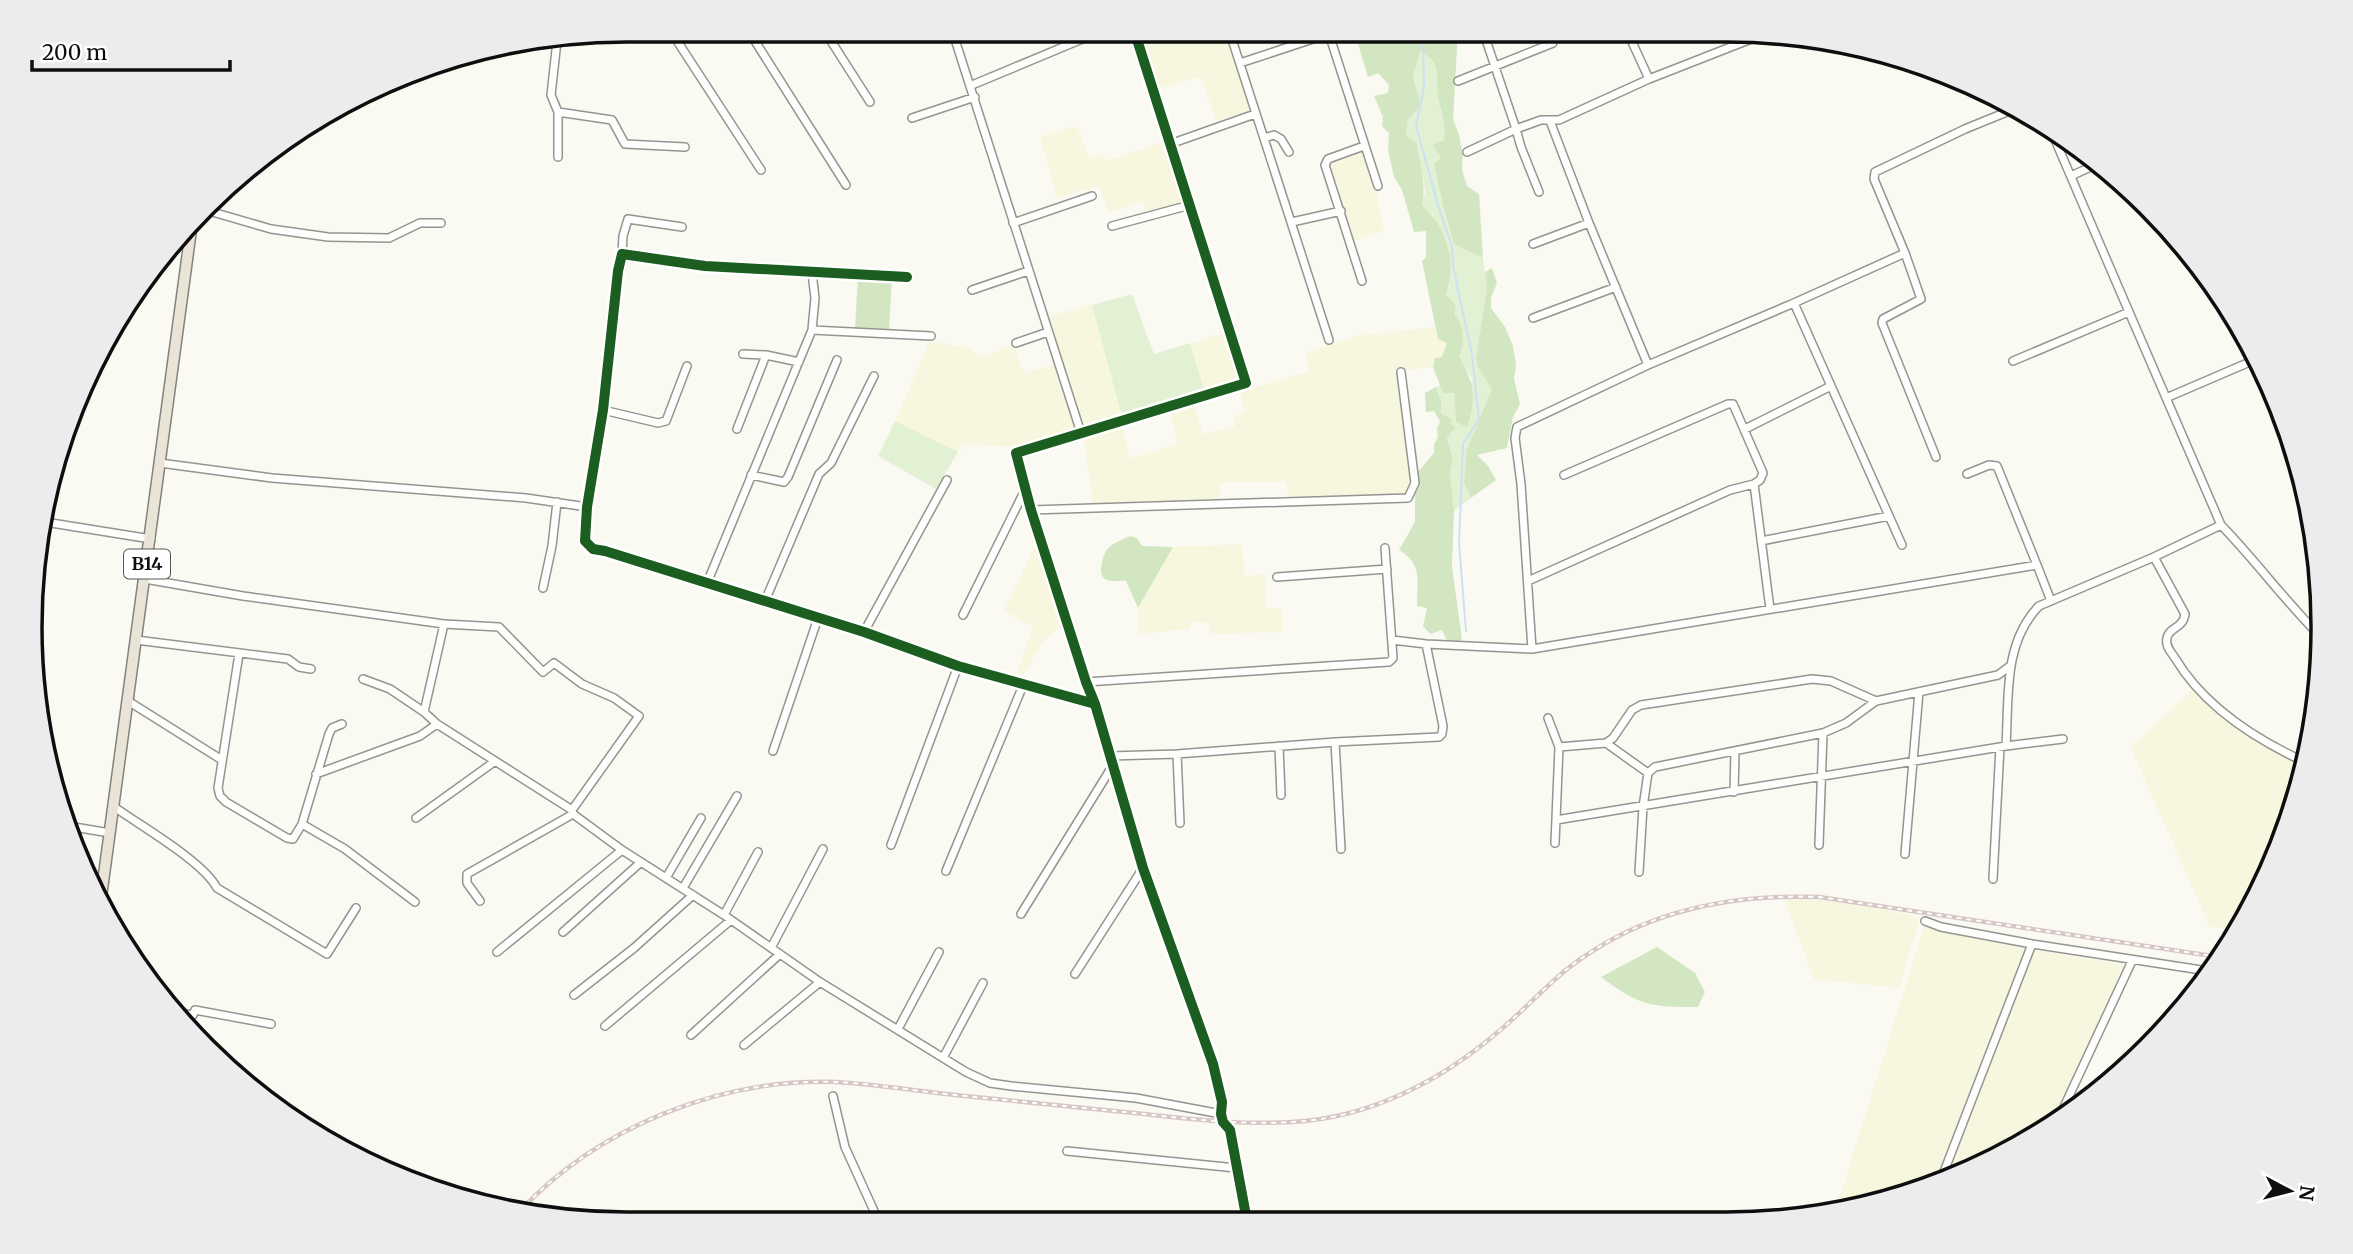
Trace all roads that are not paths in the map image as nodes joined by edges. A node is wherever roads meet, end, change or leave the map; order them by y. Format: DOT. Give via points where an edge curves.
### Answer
graph roads {
  1 [pos="678,42"];
  2 [pos="756,42"];
  3 [pos="832,42"];
  4 [pos="956,42"];
  5 [pos="1075,42"];
  6 [pos="1138,42"];
  7 [pos="1233,42"];
  8 [pos="1300,42"];
  9 [pos="1331,42"];
  10 [pos="1487,42"];
  11 [pos="1553,42"];
  12 [pos="1632,42"];
  13 [pos="1742,42"];
  14 [pos="556,46"];
  15 [pos="1240,63"];
  16 [pos="1495,65"];
  17 [pos="1649,79"];
  18 [pos="1458,81"];
  19 [pos="972,85"];
  20 [pos="975,97"];
  21 [pos="870,102"];
  22 [pos="558,112"];
  23 [pos="2005,113"];
  24 [pos="1255,114"];
  25 [pos="912,118"];
  26 [pos="1550,121"];
  27 [pos="1516,129"];
  28 [pos="1264,138"];
  29 [pos="1170,144"];
  30 [pos="1364,146"];
  31 [pos="2058,146"];
  32 [pos="685,147"];
  33 [pos="1289,152"];
  34 [pos="1467,152"];
  35 [pos="558,157"];
  36 [pos="2088,168"];
  37 [pos="761,170"];
  38 [pos="2071,176"];
  39 [pos="846,185"];
  40 [pos="1378,186"];
  41 [pos="1539,192"];
  42 [pos="1092,196"];
  43 [pos="1190,205"];
  44 [pos="1341,211"];
  45 [pos="214,213"];
  46 [pos="1292,222"];
  47 [pos="442,223"];
  48 [pos="1013,223"];
  49 [pos="1589,223"];
  50 [pos="1111,226"];
  51 [pos="682,227"];
  52 [pos="190,237"];
  53 [pos="1533,244"];
  54 [pos="1905,253"];
  55 [pos="622,254"];
  56 [pos="1028,271"];
  57 [pos="812,273"];
  58 [pos="907,277"];
  59 [pos="1362,281"];
  60 [pos="1616,287"];
  61 [pos="972,290"];
  62 [pos="1794,303"];
  63 [pos="2129,312"];
  64 [pos="1533,318"];
  65 [pos="812,330"];
  66 [pos="1048,332"];
  67 [pos="931,336"];
  68 [pos="1329,340"];
  69 [pos="1016,343"];
  70 [pos="743,354"];
  71 [pos="766,355"];
  72 [pos="837,360"];
  73 [pos="2013,361"];
  74 [pos="799,362"];
  75 [pos="2248,363"];
  76 [pos="1648,365"];
  77 [pos="687,366"];
  78 [pos="1401,372"];
  79 [pos="874,376"];
  80 [pos="1832,386"];
  81 [pos="2166,398"];
  82 [pos="603,410"];
  83 [pos="737,429"];
  84 [pos="1745,429"];
  85 [pos="1081,433"];
  86 [pos="1936,457"];
  87 [pos="160,463"];
  88 [pos="1967,474"];
  89 [pos="751,475"];
  90 [pos="1564,475"];
  91 [pos="947,481"];
  92 [pos="1754,484"];
  93 [pos="1026,489"];
  94 [pos="557,502"];
  95 [pos="587,507"];
  96 [pos="1031,510"];
  97 [pos="1889,516"];
  98 [pos="51,523"];
  99 [pos="2221,525"];
  100 [pos="151,538"];
  101 [pos="1761,541"];
  102 [pos="1902,545"];
  103 [pos="1385,548"];
  104 [pos="2154,557"];
  105 [pos="2037,565"];
  106 [pos="1387,569"];
  107 [pos="1277,577"];
  108 [pos="145,579"];
  109 [pos="1528,581"];
  110 [pos="707,583"];
  111 [pos="543,588"];
  112 [pos="765,601"];
  113 [pos="2051,601"];
  114 [pos="1770,609"];
  115 [pos="963,615"];
  116 [pos="818,618"];
  117 [pos="444,624"];
  118 [pos="2311,627"];
  119 [pos="864,632"];
  120 [pos="136,640"];
  121 [pos="1392,640"];
  122 [pos="1426,644"];
  123 [pos="1532,649"];
  124 [pos="239,654"];
  125 [pos="958,666"];
  126 [pos="2010,666"];
  127 [pos="311,669"];
  128 [pos="363,678"];
  129 [pos="1086,682"];
  130 [pos="1024,683"];
  131 [pos="1919,692"];
  132 [pos="128,701"];
  133 [pos="1876,701"];
  134 [pos="1095,704"];
  135 [pos="424,712"];
  136 [pos="1548,718"];
  137 [pos="342,724"];
  138 [pos="437,724"];
  139 [pos="1823,733"];
  140 [pos="2063,739"];
  141 [pos="1335,741"];
  142 [pos="1606,743"];
  143 [pos="1279,746"];
  144 [pos="1559,747"];
  145 [pos="2003,747"];
  146 [pos="773,751"];
  147 [pos="1735,751"];
  148 [pos="1177,754"];
  149 [pos="1110,756"];
  150 [pos="2296,757"];
  151 [pos="222,760"];
  152 [pos="494,762"];
  153 [pos="1914,762"];
  154 [pos="1113,765"];
  155 [pos="1648,773"];
  156 [pos="316,774"];
  157 [pos="1822,778"];
  158 [pos="1734,792"];
  159 [pos="1281,795"];
  160 [pos="737,796"];
  161 [pos="113,806"];
  162 [pos="1643,807"];
  163 [pos="573,812"];
  164 [pos="416,818"];
  165 [pos="701,818"];
  166 [pos="1556,821"];
  167 [pos="1180,823"];
  168 [pos="302,824"];
  169 [pos="78,828"];
  170 [pos="110,833"];
  171 [pos="1555,843"];
  172 [pos="891,845"];
  173 [pos="1819,845"];
  174 [pos="823,849"];
  175 [pos="1341,849"];
  176 [pos="622,850"];
  177 [pos="758,852"];
  178 [pos="1905,855"];
  179 [pos="641,862"];
  180 [pos="1143,868"];
  181 [pos="946,871"];
  182 [pos="1639,872"];
  183 [pos="666,878"];
  184 [pos="1993,880"];
  185 [pos="102,887"];
  186 [pos="683,888"];
  187 [pos="693,895"];
  188 [pos="480,901"];
  189 [pos="415,902"];
  190 [pos="356,908"];
  191 [pos="1021,914"];
  192 [pos="727,918"];
  193 [pos="1925,920"];
  194 [pos="563,932"];
  195 [pos="2032,944"];
  196 [pos="771,948"];
  197 [pos="497,951"];
  198 [pos="939,952"];
  199 [pos="780,954"];
  200 [pos="2132,961"];
  201 [pos="2199,970"];
  202 [pos="1075,974"];
  203 [pos="820,982"];
  204 [pos="983,983"];
  205 [pos="575,995"];
  206 [pos="189,1015"];
  207 [pos="271,1024"];
  208 [pos="605,1027"];
  209 [pos="898,1029"];
  210 [pos="691,1035"];
  211 [pos="744,1045"];
  212 [pos="943,1058"];
  213 [pos="833,1096"];
  214 [pos="2066,1102"];
  215 [pos="1221,1114"];
  216 [pos="1067,1151"];
  217 [pos="1236,1168"];
  218 [pos="1946,1169"];
  219 [pos="874,1212"];
  220 [pos="1245,1212"];
  1 -- 37 [label="street"];
  2 -- 39 [label="street"];
  3 -- 21 [label="street"];
  4 -- 19 [label="street"];
  5 -- 19 [label="street"];
  6 -- 29 [label="street"];
  7 -- 15 [label="street"];
  8 -- 15 [label="street"];
  9 -- 30 [label="street"];
  10 -- 16 [label="street"];
  11 -- 16 [label="street"];
  12 -- 17 [label="street"];
  13 -- 17 [label="street"];
  14 -- 22 [label="street" via="551,94"];
  15 -- 24 [label="street"];
  16 -- 18 [label="street"];
  16 -- 27 [label="street"];
  17 -- 26 [label="street"];
  19 -- 20 [label="street"];
  20 -- 25 [label="street"];
  20 -- 48 [label="street"];
  22 -- 32 [label="street" via="612,120 625,144"];
  22 -- 35 [label="street"];
  23 -- 54 [label="street" via="1875,172"];
  24 -- 28 [label="street"];
  24 -- 29 [label="street"];
  26 -- 27 [label="street"];
  26 -- 49 [label="street"];
  27 -- 34 [label="street"];
  27 -- 41 [label="street"];
  28 -- 33 [label="street" via="1274,135"];
  28 -- 46 [label="street"];
  29 -- 43 [label="street"];
  30 -- 40 [label="street"];
  30 -- 44 [label="street" via="1325,162"];
  31 -- 38 [label="street"];
  36 -- 38 [label="street"];
  38 -- 63 [label="street"];
  42 -- 48 [label="street"];
  43 -- 50 [label="street"];
  43 -- 85 [label="street" via="1246,383"];
  44 -- 46 [label="street"];
  44 -- 59 [label="street"];
  45 -- 47 [label="street" via="271,229 328,237 389,237 420,223"];
  46 -- 68 [label="street"];
  48 -- 56 [label="street"];
  49 -- 53 [label="street"];
  49 -- 60 [label="street"];
  51 -- 55 [label="street" via="628,219"];
  52 -- 87 [label="highway, B14"];
  54 -- 62 [label="street"];
  54 -- 86 [label="street" via="1921,299 1882,323"];
  55 -- 57 [label="street" via="705,266"];
  55 -- 82 [label="street"];
  56 -- 61 [label="street"];
  56 -- 66 [label="street"];
  57 -- 58 [label="street"];
  57 -- 65 [label="street"];
  60 -- 64 [label="street"];
  60 -- 76 [label="street"];
  62 -- 76 [label="street"];
  62 -- 80 [label="street"];
  63 -- 73 [label="street"];
  63 -- 81 [label="street"];
  65 -- 67 [label="street"];
  65 -- 74 [label="street"];
  66 -- 69 [label="street"];
  66 -- 85 [label="street"];
  70 -- 71 [label="street"];
  71 -- 74 [label="street"];
  71 -- 83 [label="street"];
  72 -- 89 [label="street" via="788,477 783,482"];
  74 -- 89 [label="street"];
  75 -- 81 [label="street"];
  76 -- 109 [label="street" via="1517,426"];
  77 -- 82 [label="street" via="666,421"];
  78 -- 96 [label="street" via="1416,483 1408,498"];
  79 -- 112 [label="street" via="831,463 819,474"];
  80 -- 84 [label="street"];
  80 -- 97 [label="street"];
  81 -- 99 [label="street"];
  82 -- 95 [label="street"];
  84 -- 90 [label="street" via="1735,406 1728,404"];
  84 -- 92 [label="street" via="1763,473"];
  85 -- 93 [label="street" via="1016,453"];
  87 -- 94 [label="street" via="271,478"];
  87 -- 100 [label="highway, B14"];
  88 -- 105 [label="street" via="1989,464 1997,466"];
  89 -- 110 [label="street"];
  91 -- 119 [label="street"];
  92 -- 101 [label="street"];
  92 -- 109 [label="street" via="1730,490"];
  93 -- 96 [label="street"];
  93 -- 115 [label="street"];
  94 -- 95 [label="street"];
  94 -- 111 [label="street"];
  95 -- 110 [label="street" via="584,538 593,549"];
  96 -- 129 [label="street"];
  97 -- 101 [label="street"];
  97 -- 102 [label="street"];
  98 -- 100 [label="street"];
  99 -- 104 [label="street"];
  99 -- 118 [label="street"];
  100 -- 108 [label="highway, B14"];
  101 -- 114 [label="street"];
  103 -- 106 [label="street"];
  104 -- 113 [label="street"];
  104 -- 150 [label="street" via="2185,614 2166,640 2184,674 2234,720"];
  105 -- 113 [label="street"];
  105 -- 114 [label="street"];
  106 -- 107 [label="street"];
  106 -- 121 [label="street"];
  108 -- 117 [label="street"];
  108 -- 120 [label="highway, B14"];
  109 -- 123 [label="street"];
  110 -- 112 [label="street"];
  112 -- 116 [label="street"];
  113 -- 126 [label="street" via="2026,620"];
  114 -- 123 [label="street"];
  116 -- 119 [label="street"];
  116 -- 146 [label="street"];
  117 -- 135 [label="street"];
  117 -- 163 [label="street" via="499,627 543,672 554,663 639,716"];
  119 -- 125 [label="street"];
  120 -- 124 [label="street"];
  120 -- 132 [label="highway, B14"];
  121 -- 122 [label="street"];
  121 -- 129 [label="street" via="1392,658 1386,662"];
  122 -- 123 [label="street"];
  122 -- 141 [label="street" via="1442,734"];
  124 -- 127 [label="street" via="288,659"];
  124 -- 151 [label="street"];
  125 -- 130 [label="street"];
  125 -- 172 [label="street"];
  126 -- 131 [label="street" via="1998,675"];
  126 -- 145 [label="street"];
  128 -- 135 [label="street" via="390,689"];
  129 -- 134 [label="street"];
  130 -- 134 [label="street"];
  130 -- 181 [label="street"];
  131 -- 133 [label="street"];
  131 -- 153 [label="street"];
  132 -- 151 [label="street"];
  132 -- 161 [label="highway, B14"];
  133 -- 139 [label="street"];
  133 -- 142 [label="street" via="1831,681 1812,679 1691,696 1641,705"];
  134 -- 149 [label="street"];
  135 -- 138 [label="street"];
  136 -- 144 [label="street"];
  137 -- 156 [label="street" via="332,728"];
  138 -- 152 [label="street"];
  138 -- 156 [label="street" via="420,736"];
  139 -- 147 [label="street"];
  139 -- 157 [label="street"];
  140 -- 145 [label="street"];
  141 -- 143 [label="street"];
  141 -- 175 [label="street"];
  142 -- 144 [label="street"];
  142 -- 155 [label="street"];
  143 -- 148 [label="street"];
  143 -- 159 [label="street"];
  144 -- 166 [label="street"];
  145 -- 153 [label="street"];
  145 -- 184 [label="street"];
  147 -- 155 [label="street" via="1659,766"];
  147 -- 158 [label="street"];
  148 -- 149 [label="street"];
  148 -- 167 [label="street"];
  149 -- 154 [label="street"];
  151 -- 168 [label="street" via="218,788 226,802 287,838 293,839"];
  152 -- 163 [label="street"];
  152 -- 164 [label="street"];
  153 -- 157 [label="street"];
  153 -- 178 [label="street"];
  154 -- 180 [label="street"];
  154 -- 191 [label="street"];
  155 -- 162 [label="street"];
  156 -- 168 [label="street"];
  157 -- 158 [label="street"];
  157 -- 173 [label="street"];
  158 -- 162 [label="street"];
  160 -- 186 [label="street"];
  161 -- 170 [label="highway, B14"];
  161 -- 190 [label="street" via="198,865 217,888 327,954"];
  162 -- 166 [label="street"];
  162 -- 182 [label="street"];
  163 -- 176 [label="street"];
  163 -- 188 [label="street" via="467,873 467,883"];
  165 -- 183 [label="street"];
  166 -- 171 [label="street"];
  168 -- 189 [label="street" via="345,849"];
  169 -- 170 [label="street"];
  170 -- 185 [label="highway, B14"];
  174 -- 196 [label="street"];
  176 -- 179 [label="street"];
  176 -- 197 [label="street"];
  177 -- 192 [label="street"];
  179 -- 183 [label="street"];
  179 -- 194 [label="street"];
  180 -- 202 [label="street"];
  180 -- 215 [label="street" via="1213,1064"];
  183 -- 186 [label="street"];
  186 -- 187 [label="street"];
  187 -- 192 [label="street"];
  187 -- 205 [label="street"];
  192 -- 196 [label="street"];
  192 -- 208 [label="street"];
  193 -- 195 [label="street"];
  195 -- 200 [label="street"];
  195 -- 218 [label="street"];
  196 -- 199 [label="street"];
  198 -- 209 [label="street"];
  199 -- 203 [label="street"];
  199 -- 210 [label="street"];
  200 -- 201 [label="street"];
  200 -- 214 [label="street"];
  203 -- 209 [label="street"];
  203 -- 211 [label="street"];
  204 -- 212 [label="street"];
  206 -- 207 [label="street" via="195,1010"];
  209 -- 212 [label="street"];
  212 -- 215 [label="street" via="990,1083 1136,1098"];
  213 -- 219 [label="street" via="845,1147"];
  215 -- 217 [label="street" via="1230,1130"];
  216 -- 217 [label="street"];
  217 -- 220 [label="street"];
}
